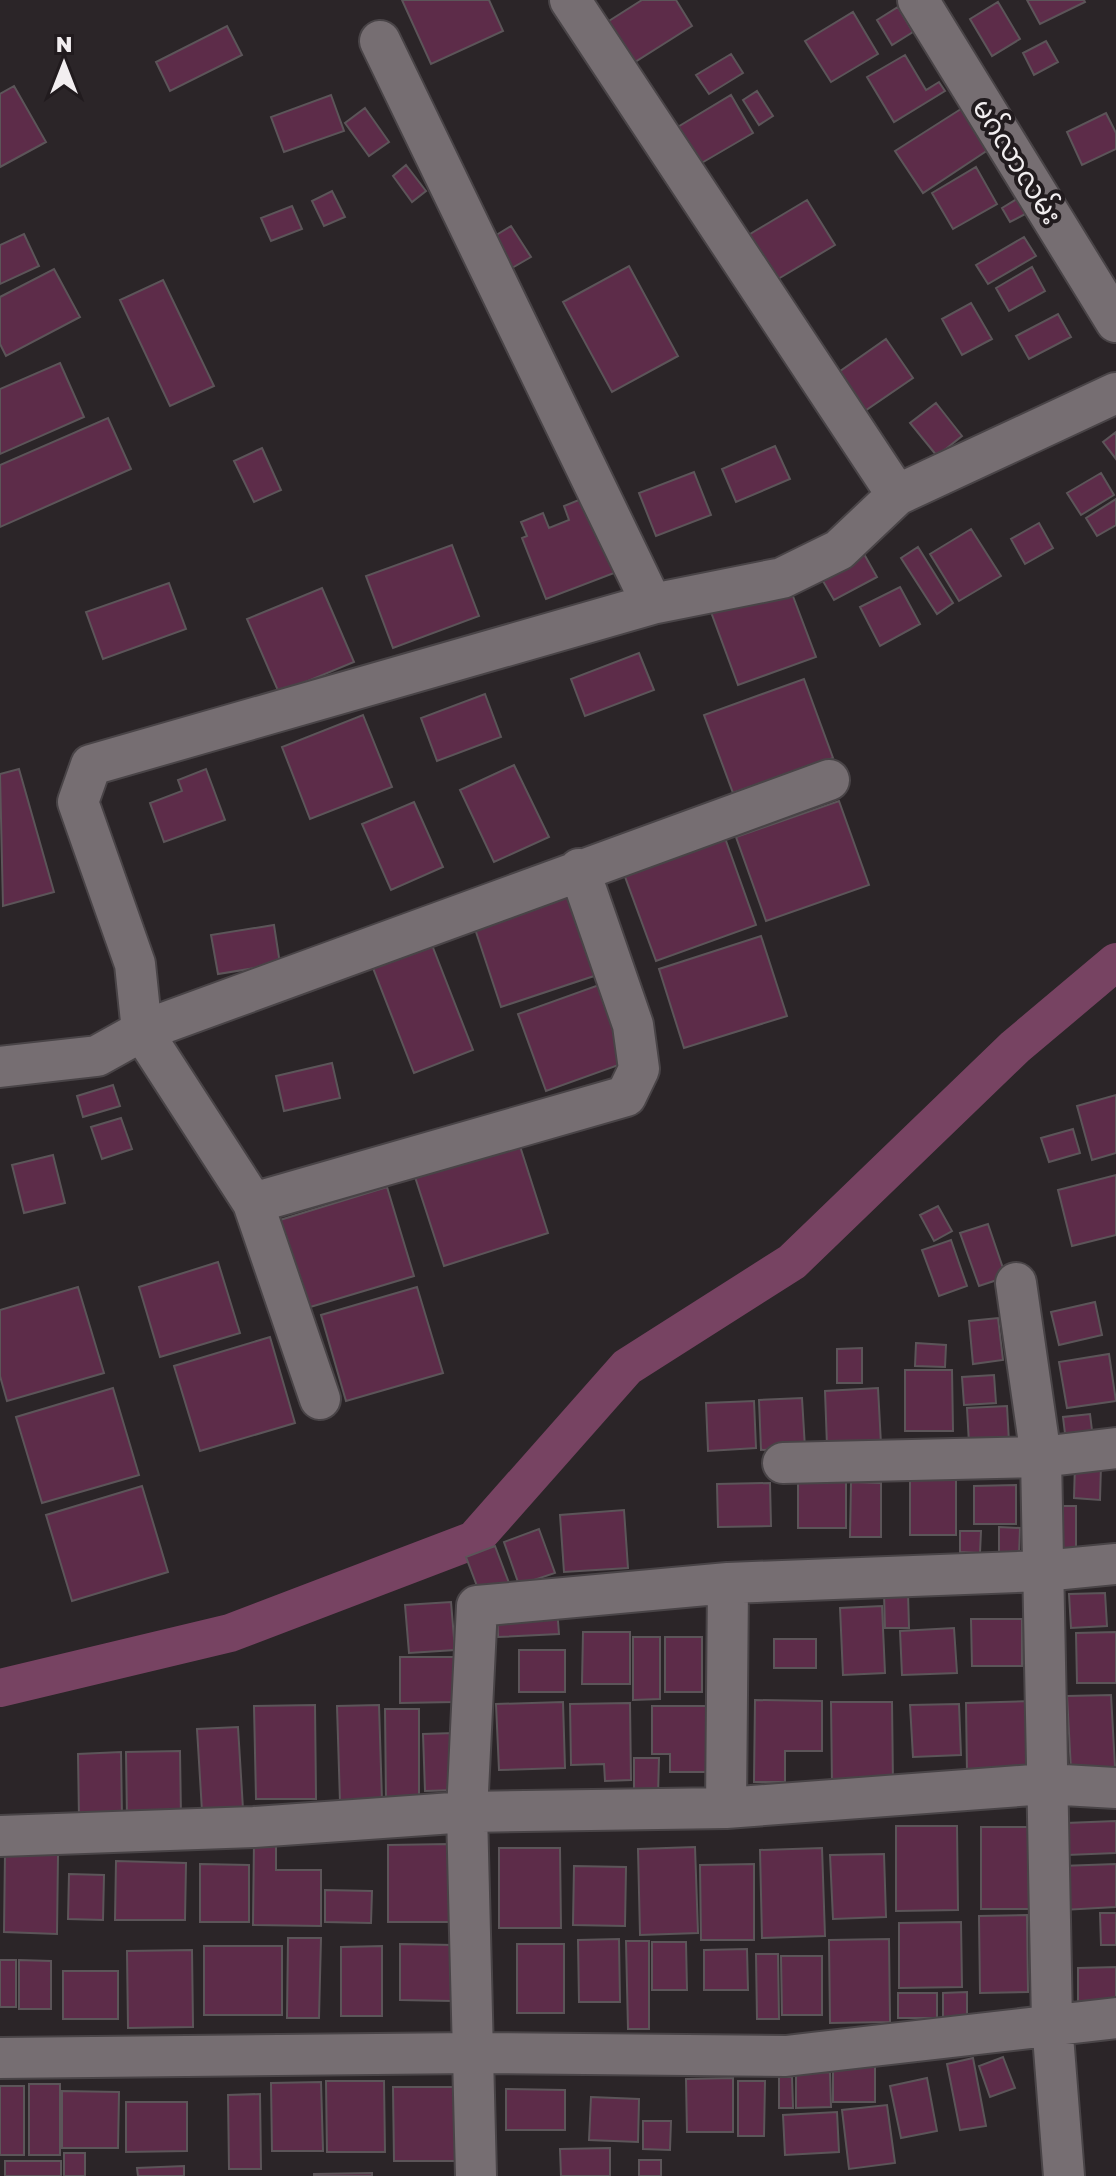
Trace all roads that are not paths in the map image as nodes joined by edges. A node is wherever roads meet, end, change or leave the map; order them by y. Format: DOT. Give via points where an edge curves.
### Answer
graph roads {
  1 [pos="570,0"];
  2 [pos="918,0"];
  3 [pos="380,41"];
  4 [pos="1116,322"];
  5 [pos="1116,393"];
  6 [pos="897,495"];
  7 [pos="652,604"];
  8 [pos="829,780"];
  9 [pos="579,869"];
  10 [pos="142,1031"];
  11 [pos="0,1067"];
  12 [pos="253,1203"];
  13 [pos="1016,1283"];
  14 [pos="320,1399"];
  15 [pos="1116,1448"];
  16 [pos="1041,1457"];
  17 [pos="783,1463"];
  18 [pos="1116,1564"];
  19 [pos="1043,1571"];
  20 [pos="728,1583"];
  21 [pos="1046,1784"];
  22 [pos="1116,1788"];
  23 [pos="726,1808"];
  24 [pos="467,1812"];
  25 [pos="0,1836"];
  26 [pos="1116,2018"];
  27 [pos="1052,2023"];
  28 [pos="473,2053"];
  29 [pos="0,2058"];
  30 [pos="476,2176"];
  31 [pos="1064,2176"];
  1 -- 6 [label="street"];
  2 -- 4 [label="street, မဂ်လာလမ်း"];
  3 -- 7 [label="street"];
  5 -- 6 [label="street"];
  6 -- 7 [label="street" via="839,550 782,578"];
  7 -- 10 [label="street" via="91,765 78,802 135,964"];
  8 -- 9 [label="street"];
  9 -- 10 [label="street"];
  9 -- 12 [label="street" via="633,1025 639,1069 626,1096"];
  10 -- 11 [label="street" via="97,1056"];
  10 -- 12 [label="street"];
  12 -- 14 [label="street"];
  13 -- 16 [label="street"];
  15 -- 16 [label="street"];
  16 -- 17 [label="street"];
  16 -- 19 [label="street"];
  18 -- 19 [label="street"];
  19 -- 20 [label="street"];
  19 -- 21 [label="street"];
  20 -- 23 [label="street"];
  20 -- 24 [label="street" via="477,1606"];
  21 -- 22 [label="street"];
  21 -- 23 [label="street"];
  21 -- 27 [label="street"];
  23 -- 24 [label="street"];
  24 -- 25 [label="street" via="254,1827"];
  24 -- 28 [label="street"];
  26 -- 27 [label="street"];
  27 -- 28 [label="street" via="786,2056"];
  27 -- 31 [label="street"];
  28 -- 29 [label="street"];
  28 -- 30 [label="street"];
}
